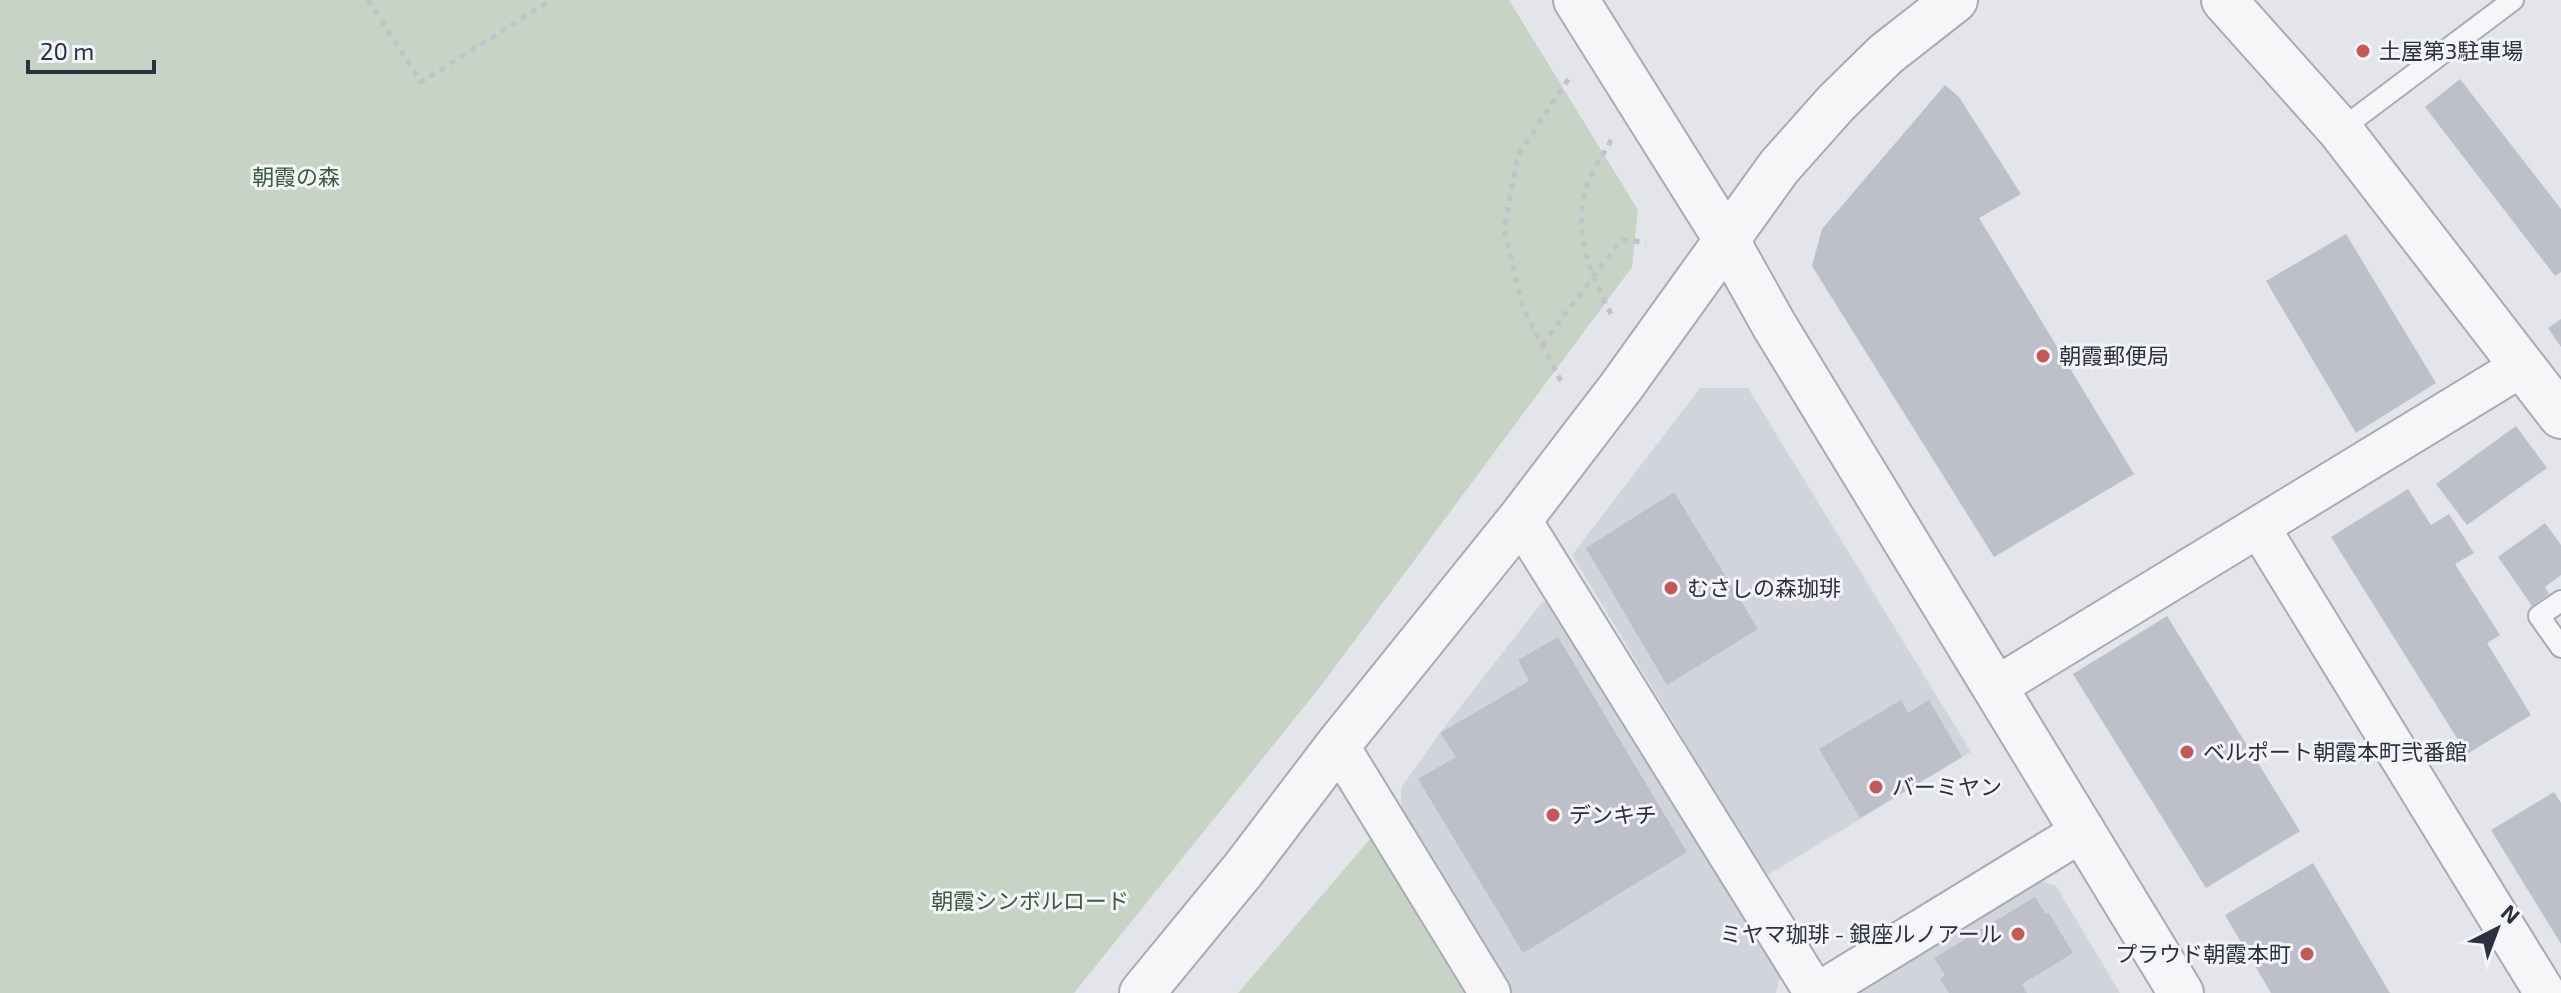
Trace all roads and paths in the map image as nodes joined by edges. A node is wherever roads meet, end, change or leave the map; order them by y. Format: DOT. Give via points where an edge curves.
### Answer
graph roads {
  1 [pos="368,0"];
  2 [pos="551,0"];
  3 [pos="1576,0"];
  4 [pos="1955,0"];
  5 [pos="2224,0"];
  6 [pos="2513,0"];
  7 [pos="1571,75"];
  8 [pos="2340,130"];
  9 [pos="1611,140"];
  10 [pos="1726,239"];
  11 [pos="1646,242"];
  12 [pos="1593,277"];
  13 [pos="1611,314"];
  14 [pos="1542,345"];
  15 [pos="2522,366"];
  16 [pos="1561,381"];
  17 [pos="2561,416"];
  18 [pos="1520,519"];
  19 [pos="2259,527"];
  20 [pos="2561,601"];
  21 [pos="2561,647"];
  22 [pos="1996,687"];
  23 [pos="1338,745"];
  24 [pos="2084,830"];
  25 [pos="1142,993"];
  26 [pos="1490,993"];
  27 [pos="1816,993"];
  28 [pos="2181,993"];
  29 [pos="2545,993"];
  1 -- 2 [label="path" via="421,82"];
  3 -- 10 [label="street"];
  4 -- 10 [label="street" via="1886,54 1836,103 1779,167"];
  5 -- 8 [label="street"];
  6 -- 8 [label="lane"];
  7 -- 14 [label="path" via="1518,155 1504,229 1523,308"];
  8 -- 15 [label="street"];
  9 -- 12 [label="path" via="1590,179 1581,217"];
  10 -- 18 [label="street"];
  10 -- 22 [label="street"];
  11 -- 12 [label="path" via="1621,240"];
  12 -- 13 [label="path"];
  12 -- 14 [label="path"];
  14 -- 16 [label="path"];
  15 -- 17 [label="street"];
  15 -- 19 [label="street"];
  18 -- 23 [label="street"];
  18 -- 27 [label="street"];
  19 -- 22 [label="street"];
  19 -- 29 [label="street"];
  20 -- 21 [label="lane" via="2539,616"];
  22 -- 24 [label="street"];
  23 -- 25 [label="street"];
  23 -- 26 [label="street"];
  24 -- 27 [label="street"];
  24 -- 28 [label="street"];
}
